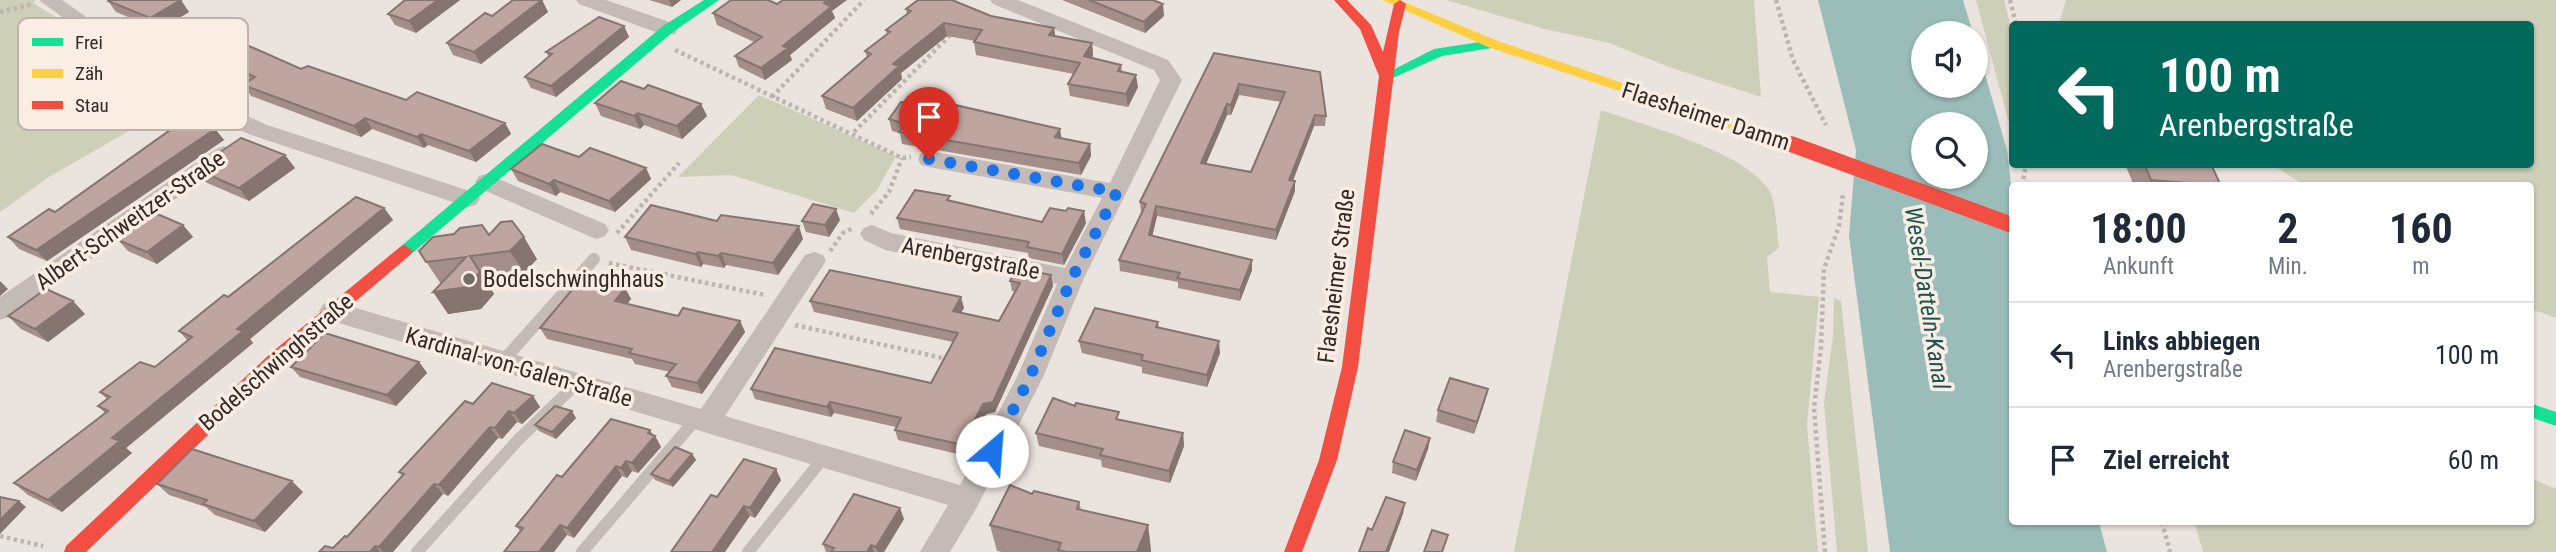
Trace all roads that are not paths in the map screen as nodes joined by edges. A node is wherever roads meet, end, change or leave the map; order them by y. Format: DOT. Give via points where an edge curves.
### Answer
graph roads {
  1 [pos="586,0"];
  2 [pos="713,0"];
  3 [pos="1000,0"];
  4 [pos="1340,0"];
  5 [pos="42,1"];
  6 [pos="1397,1"];
  7 [pos="68,18"];
  8 [pos="661,34"];
  9 [pos="1493,44"];
  10 [pos="1386,77"];
  11 [pos="248,125"];
  12 [pos="259,130"];
  13 [pos="929,159"];
  14 [pos="487,182"];
  15 [pos="1117,192"];
  16 [pos="468,199"];
  17 [pos="2009,224"];
  18 [pos="597,230"];
  19 [pos="872,234"];
  20 [pos="594,259"];
  21 [pos="814,261"];
  22 [pos="1072,278"];
  23 [pos="0,310"];
  24 [pos="332,311"];
  25 [pos="502,363"];
  26 [pos="576,384"];
  27 [pos="2534,411"];
  28 [pos="2556,419"];
  29 [pos="701,420"];
  30 [pos="824,457"];
  31 [pos="967,499"];
  32 [pos="73,552"];
  33 [pos="417,552"];
  34 [pos="582,552"];
  35 [pos="748,552"];
  36 [pos="934,552"];
  37 [pos="1293,552"];
  1 -- 8 [label="street"];
  2 -- 8 [label="main road, Bodelschwinghstraße"];
  3 -- 15 [label="street, Arenbergstraße" via="1161,65 1171,80"];
  4 -- 10 [label="main road" via="1366,28"];
  5 -- 7 [label="street"];
  6 -- 9 [label="main road, Flaesheimer Damm" via="1433,21"];
  6 -- 10 [label="main road, Flaesheimer Straße"];
  8 -- 14 [label="main road, Bodelschwinghstraße"];
  9 -- 10 [label="main road" via="1439,52"];
  9 -- 17 [label="main road, Flaesheimer Damm, bridge" via="1791,144"];
  10 -- 37 [label="main road, Flaesheimer Straße" via="1363,277 1339,425 1325,481"];
  11 -- 12 [label="street"];
  12 -- 16 [label="street"];
  12 -- 23 [label="street, Albert-Schweitzer-Straße"];
  13 -- 15 [label="street"];
  14 -- 16 [label="main road, Bodelschwinghstraße"];
  14 -- 18 [label="street"];
  15 -- 22 [label="street, Arenbergstraße"];
  16 -- 24 [label="main road, Bodelschwinghstraße"];
  19 -- 22 [label="street, Arenbergstraße" via="885,241"];
  20 -- 25 [label="lane"];
  21 -- 29 [label="street"];
  22 -- 31 [label="street, Arenbergstraße" via="1030,377"];
  24 -- 25 [label="street, Kardinal-von-Galen-Straße"];
  24 -- 32 [label="main road, Bodelschwinghstraße" via="221,408"];
  25 -- 26 [label="street, Kardinal-von-Galen-Straße"];
  26 -- 29 [label="street, Kardinal-von-Galen-Straße"];
  26 -- 33 [label="lane" via="518,440"];
  27 -- 28 [label="main road"];
  29 -- 30 [label="street, Kardinal-von-Galen-Straße"];
  29 -- 34 [label="lane"];
  30 -- 31 [label="street, Kardinal-von-Galen-Straße"];
  30 -- 35 [label="lane"];
  31 -- 36 [label="street"];
}
